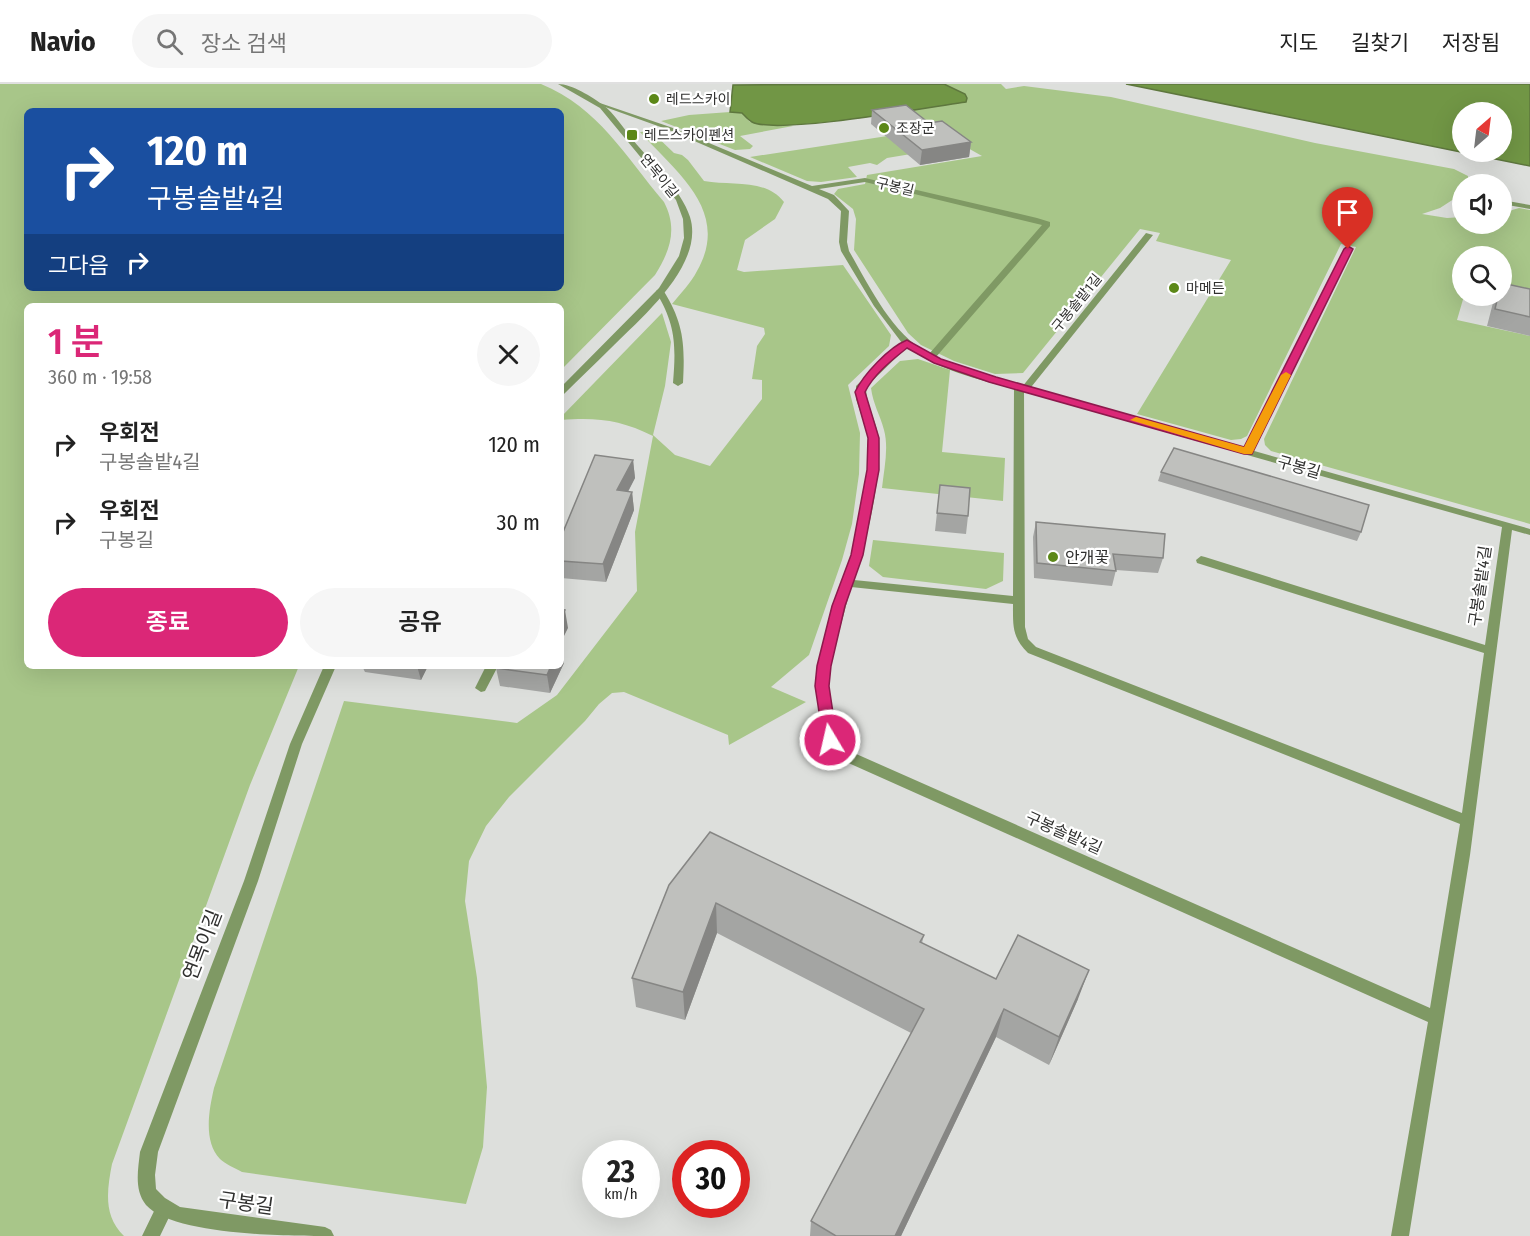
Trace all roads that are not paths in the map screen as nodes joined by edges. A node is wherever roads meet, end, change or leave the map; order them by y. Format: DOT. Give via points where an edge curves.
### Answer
graph roads {
  1 [pos="561,84"];
  2 [pos="596,102"];
  3 [pos="813,188"];
  4 [pos="1512,204"];
  5 [pos="1530,207"];
  6 [pos="1149,235"];
  7 [pos="1348,249"];
  8 [pos="660,292"];
  9 [pos="907,343"];
  10 [pos="930,358"];
  11 [pos="678,383"];
  12 [pos="1022,388"];
  13 [pos="564,389"];
  14 [pos="1248,452"];
  15 [pos="1507,526"];
  16 [pos="1530,532"];
  17 [pos="1201,560"];
  18 [pos="847,583"];
  19 [pos="1020,602"];
  20 [pos="1490,651"];
  21 [pos="329,669"];
  22 [pos="490,669"];
  23 [pos="481,688"];
  24 [pos="1468,821"];
  25 [pos="1436,1018"];
  26 [pos="164,1209"];
  27 [pos="151,1236"];
  28 [pos="325,1236"];
  29 [pos="1400,1236"];
  1 -- 2 [label="street, 구봉길"];
  2 -- 3 [label="street, 구봉길" via="661,124"];
  2 -- 8 [label="street, 연목이길" via="684,208 688,228 684,253"];
  3 -- 9 [label="street, 구봉길" via="831,197 845,211 845,250"];
  3 -- 10 [label="street, 구봉길" via="865,180 1047,224"];
  4 -- 5 [label="street"];
  6 -- 12 [label="street, 구봉솔밭1길"];
  7 -- 14 [label="street"];
  8 -- 11 [label="street" via="673,310 681,344"];
  8 -- 13 [label="street, 연목이길"];
  9 -- 10 [label="street, 구봉길"];
  9 -- 18 [label="street, 구봉솔밭4길" via="861,386 861,399 874,438 873,470 857,555"];
  10 -- 12 [label="street, 구봉길"];
  12 -- 14 [label="street, 구봉길"];
  12 -- 19 [label="street"];
  14 -- 15 [label="street, 구봉길"];
  15 -- 16 [label="street, 구봉길"];
  15 -- 20 [label="street, 구봉솔밭4길"];
  17 -- 20 [label="street, 구봉솔밭4길"];
  18 -- 19 [label="street"];
  18 -- 25 [label="street, 구봉솔밭4길" via="822,686 830,740 849,757"];
  19 -- 24 [label="street" via="1023,640 1047,658"];
  20 -- 24 [label="street, 구봉솔밭4길"];
  21 -- 26 [label="street, 연목이길" via="296,744 251,881 149,1152 147,1194"];
  22 -- 23 [label="street"];
  24 -- 25 [label="street, 구봉솔밭4길"];
  25 -- 29 [label="street, 구봉솔밭4길"];
  26 -- 27 [label="street"];
  26 -- 28 [label="street, 구봉길" via="208,1221"];
}
